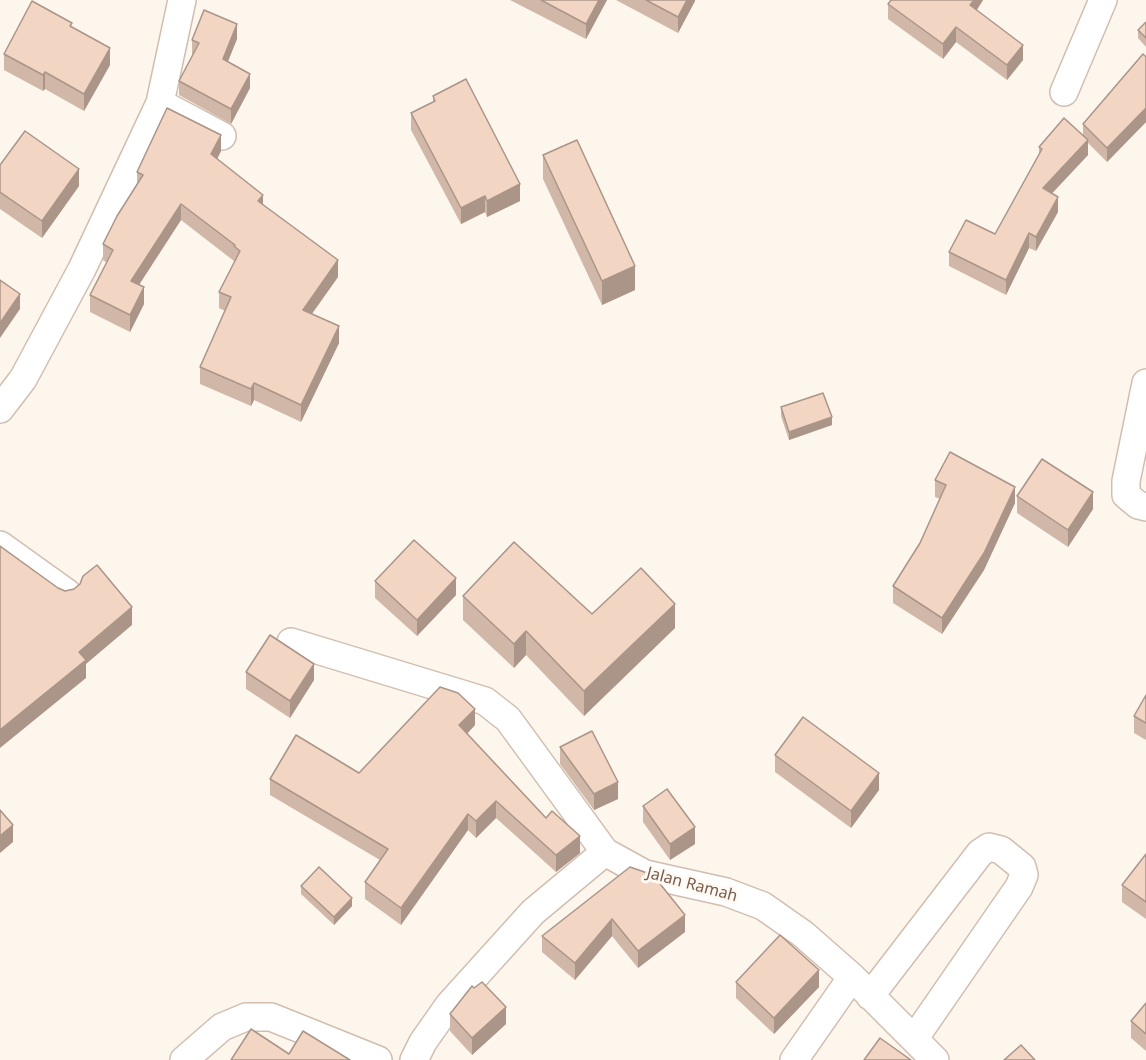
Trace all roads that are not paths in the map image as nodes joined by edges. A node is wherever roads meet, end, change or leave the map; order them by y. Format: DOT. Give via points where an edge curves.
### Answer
graph roads {
  1 [pos="182,0"];
  2 [pos="1103,0"];
  3 [pos="1064,92"];
  4 [pos="160,103"];
  5 [pos="222,136"];
  6 [pos="1146,383"];
  7 [pos="0,409"];
  8 [pos="1146,507"];
  9 [pos="0,545"];
  10 [pos="67,593"];
  11 [pos="291,642"];
  12 [pos="605,852"];
  13 [pos="861,987"];
  14 [pos="914,1039"];
  15 [pos="184,1060"];
  16 [pos="378,1060"];
  17 [pos="414,1060"];
  18 [pos="794,1060"];
  19 [pos="935,1060"];
  1 -- 4 [label="street"];
  2 -- 3 [label="street"];
  4 -- 5 [label="street"];
  4 -- 7 [label="street" via="82,269 23,379"];
  6 -- 8 [label="street" via="1126,495"];
  9 -- 10 [label="street"];
  11 -- 12 [label="street" via="485,701 508,719"];
  12 -- 13 [label="street, Jalan Ramah" via="645,874 726,892 763,906 803,934"];
  12 -- 17 [label="street" via="533,912 449,1005"];
  13 -- 14 [label="street, Jalan Ramah"];
  13 -- 14 [label="street" via="980,853 989,847 1001,850 1022,867 1024,875 1018,886"];
  13 -- 18 [label="street"];
  14 -- 19 [label="street, Jalan Ramah"];
  15 -- 16 [label="street" via="222,1027 246,1017 271,1017"];
}
